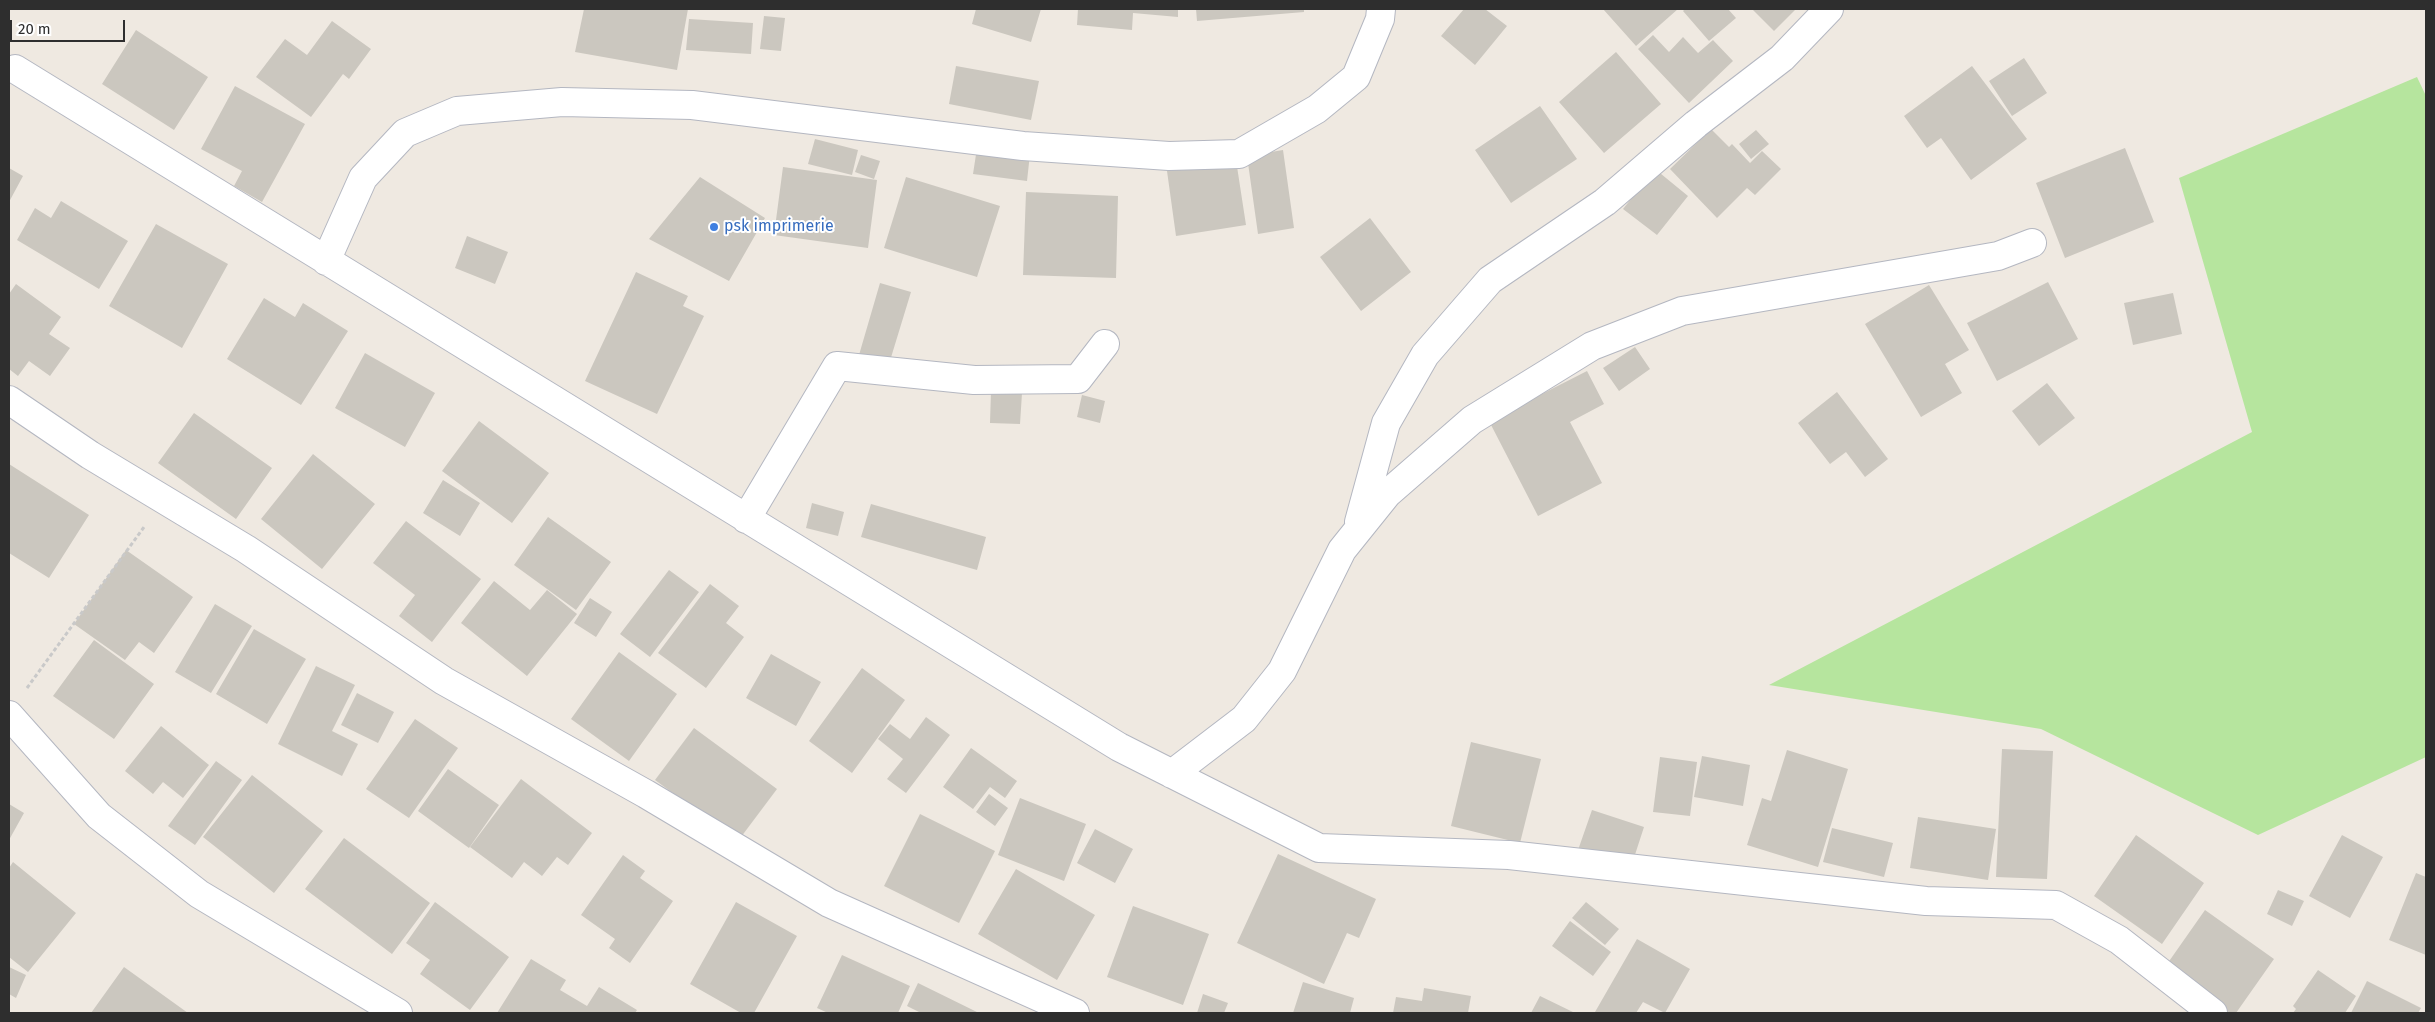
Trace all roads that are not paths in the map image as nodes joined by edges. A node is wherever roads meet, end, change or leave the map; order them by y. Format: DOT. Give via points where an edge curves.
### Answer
graph roads {
  1 [pos="1381,9"];
  2 [pos="1828,9"];
  3 [pos="15,69"];
  4 [pos="2032,243"];
  5 [pos="326,261"];
  6 [pos="1106,344"];
  7 [pos="9,400"];
  8 [pos="746,519"];
  9 [pos="1356,533"];
  10 [pos="9,715"];
  11 [pos="1172,774"];
  12 [pos="398,1013"];
  13 [pos="1075,1013"];
  14 [pos="2214,1013"];
  1 -- 5 [label="street" via="1380,19 1356,77 1317,109 1239,154 1169,156 1023,146 692,105 562,102 457,111 405,133 363,178"];
  2 -- 9 [label="street" via="1782,58 1696,124 1605,202 1490,280 1425,355 1386,423"];
  3 -- 5 [label="street"];
  4 -- 9 [label="street" via="1998,256 1682,311 1592,346 1472,420 1386,494"];
  5 -- 8 [label="street"];
  6 -- 8 [label="street" via="1078,379 974,380 837,366"];
  7 -- 13 [label="street" via="90,455 246,549 444,681 646,794 829,904"];
  8 -- 11 [label="street" via="1119,747"];
  9 -- 11 [label="street" via="1342,550 1282,671 1244,720"];
  10 -- 12 [label="street" via="99,816 199,894"];
  11 -- 14 [label="street" via="1319,848 1509,855 1926,901 2056,905 2119,940"];
}
